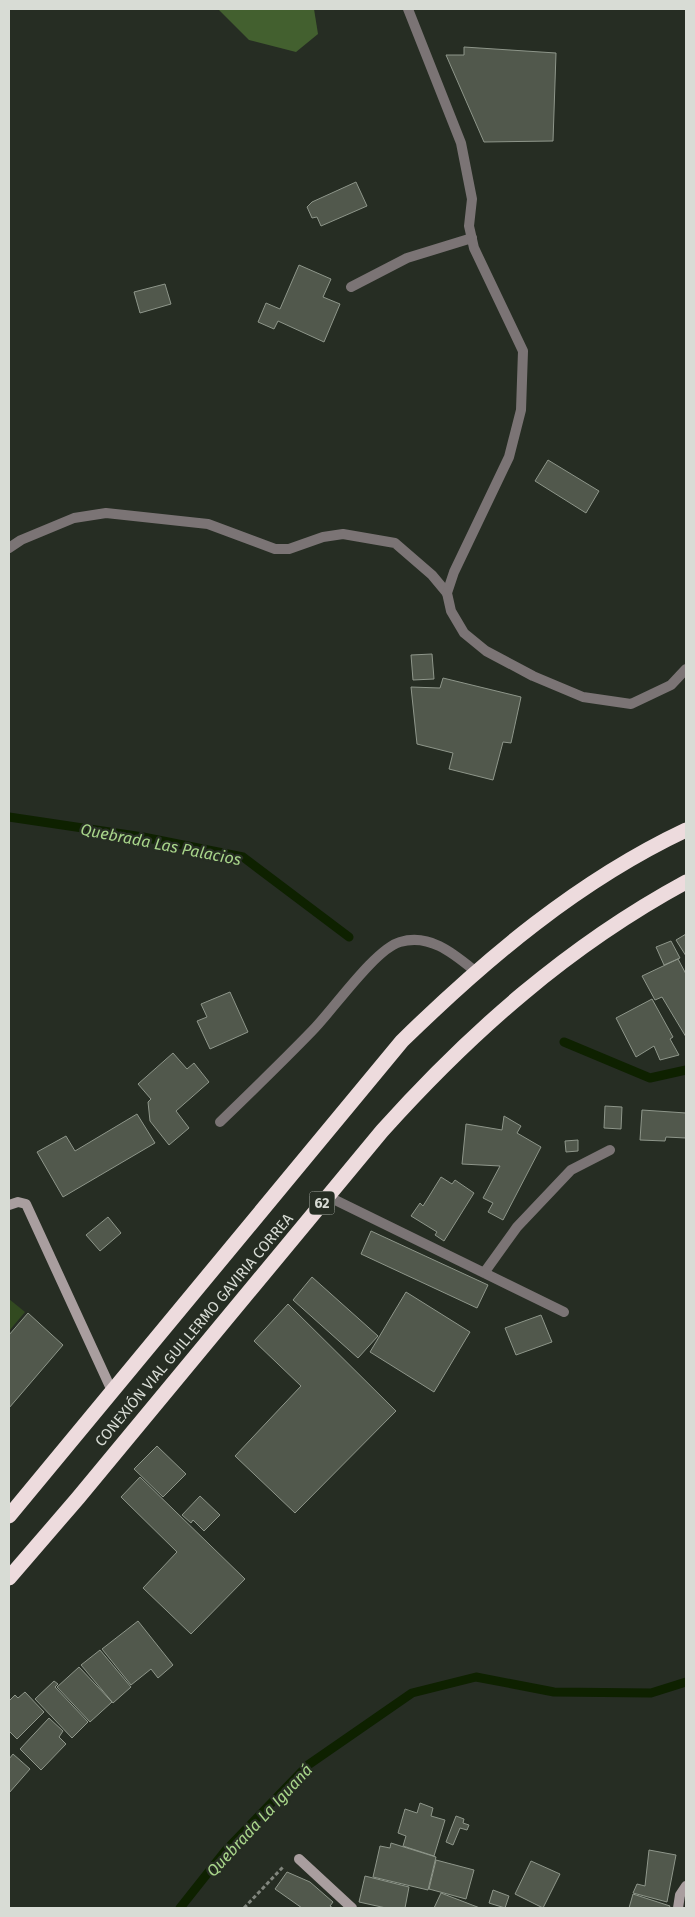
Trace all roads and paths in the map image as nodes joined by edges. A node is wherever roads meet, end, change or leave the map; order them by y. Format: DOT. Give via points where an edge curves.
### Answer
graph roads {
  1 [pos="408,9"];
  2 [pos="472,238"];
  3 [pos="351,287"];
  4 [pos="9,548"];
  5 [pos="447,593"];
  6 [pos="686,669"];
  7 [pos="686,830"];
  8 [pos="686,882"];
  9 [pos="475,971"];
  10 [pos="220,1122"];
  11 [pos="610,1150"];
  12 [pos="327,1196"];
  13 [pos="9,1205"];
  14 [pos="484,1273"];
  15 [pos="564,1312"];
  16 [pos="112,1391"];
  17 [pos="9,1516"];
  18 [pos="9,1578"];
  19 [pos="299,1859"];
  20 [pos="686,1886"];
  21 [pos="244,1908"];
  22 [pos="352,1908"];
  23 [pos="678,1908"];
  1 -- 2 [label="street" via="461,143 472,199 469,226"];
  2 -- 3 [label="street" via="407,258"];
  2 -- 5 [label="street" via="523,350 521,410 509,457"];
  4 -- 5 [label="street" via="20,540 74,518 106,513 208,524 275,549 289,549 343,534 395,543 432,575"];
  5 -- 6 [label="street" via="451,611 464,633 486,651 583,697 631,704 671,685"];
  7 -- 9 [label="highway, CONEXIÓN VIAL GUILLERMO GAVIRIA CORREA" via="599,878 529,927"];
  8 -- 12 [label="highway, CONEXIÓN VIAL GUILLERMO GAVIRIA CORREA / 62" via="608,929 492,1018 434,1073"];
  9 -- 10 [label="street" via="446,948 426,941 400,942 371,961 313,1030"];
  9 -- 16 [label="highway, CONEXIÓN VIAL GUILLERMO GAVIRIA CORREA" via="402,1040"];
  11 -- 14 [label="street" via="570,1170 517,1227"];
  12 -- 14 [label="street"];
  12 -- 18 [label="highway, CONEXIÓN VIAL GUILLERMO GAVIRIA CORREA / 62"];
  13 -- 16 [label="street" via="26,1204"];
  14 -- 15 [label="street"];
  16 -- 17 [label="highway, CONEXIÓN VIAL GUILLERMO GAVIRIA CORREA"];
  19 -- 21 [label="path" via="284,1866"];
  19 -- 22 [label="street"];
  20 -- 23 [label="street" via="680,1895"];
}
